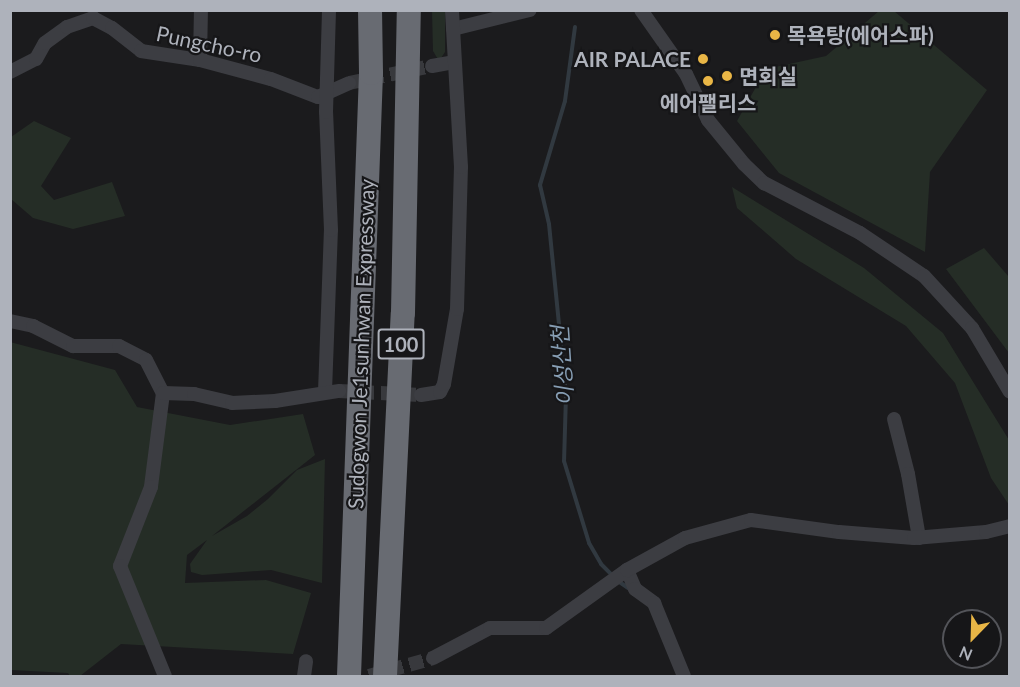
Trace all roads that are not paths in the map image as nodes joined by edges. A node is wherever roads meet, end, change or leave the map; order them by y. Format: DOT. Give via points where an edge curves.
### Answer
graph roads {
  1 [pos="201,10"];
  2 [pos="329,10"];
  3 [pos="370,10"];
  4 [pos="409,10"];
  5 [pos="452,10"];
  6 [pos="530,10"];
  7 [pos="640,10"];
  8 [pos="92,14"];
  9 [pos="453,29"];
  10 [pos="200,60"];
  11 [pos="454,62"];
  12 [pos="432,66"];
  13 [pos="10,72"];
  14 [pos="349,83"];
  15 [pos="327,92"];
  16 [pos="10,321"];
  17 [pos="1010,392"];
  18 [pos="163,393"];
  19 [pos="420,395"];
  20 [pos="894,419"];
  21 [pos="1010,526"];
  22 [pos="919,538"];
  23 [pos="627,570"];
  24 [pos="433,658"];
  25 [pos="306,660"];
  26 [pos="165,676"];
  27 [pos="304,676"];
  28 [pos="349,676"];
  29 [pos="385,676"];
  30 [pos="684,676"];
  1 -- 10 [label="street"];
  2 -- 15 [label="street"];
  3 -- 28 [label="highway, Sudogwon Je1sunhwan Expressway / 100"];
  4 -- 29 [label="highway, Sudogwon Je1sunhwan Expressway / 100" via="403,313"];
  5 -- 9 [label="street"];
  6 -- 9 [label="street"];
  7 -- 17 [label="street" via="686,74 708,120 744,164 764,183 860,233 924,276 972,328"];
  8 -- 10 [label="street, Pungcho-ro" via="141,51"];
  8 -- 13 [label="street, Pungcho-ro" via="67,27 45,43 36,58"];
  9 -- 11 [label="street"];
  10 -- 15 [label="street, Pungcho-ro" via="271,79 318,98"];
  11 -- 12 [label="street"];
  11 -- 19 [label="street" via="461,166 457,309 444,384 440,392"];
  14 -- 15 [label="street, Pungcho-ro"];
  15 -- 18 [label="street" via="332,391 275,401 232,403 195,394"];
  16 -- 18 [label="street" via="33,326 73,346 119,346 146,360"];
  18 -- 26 [label="street" via="151,487 120,566"];
  20 -- 22 [label="street"];
  21 -- 22 [label="street"];
  22 -- 23 [label="street" via="751,520 685,538"];
  23 -- 24 [label="street" via="546,628 490,628"];
  23 -- 30 [label="street" via="635,589 654,603"];
  25 -- 27 [label="street"];
}
